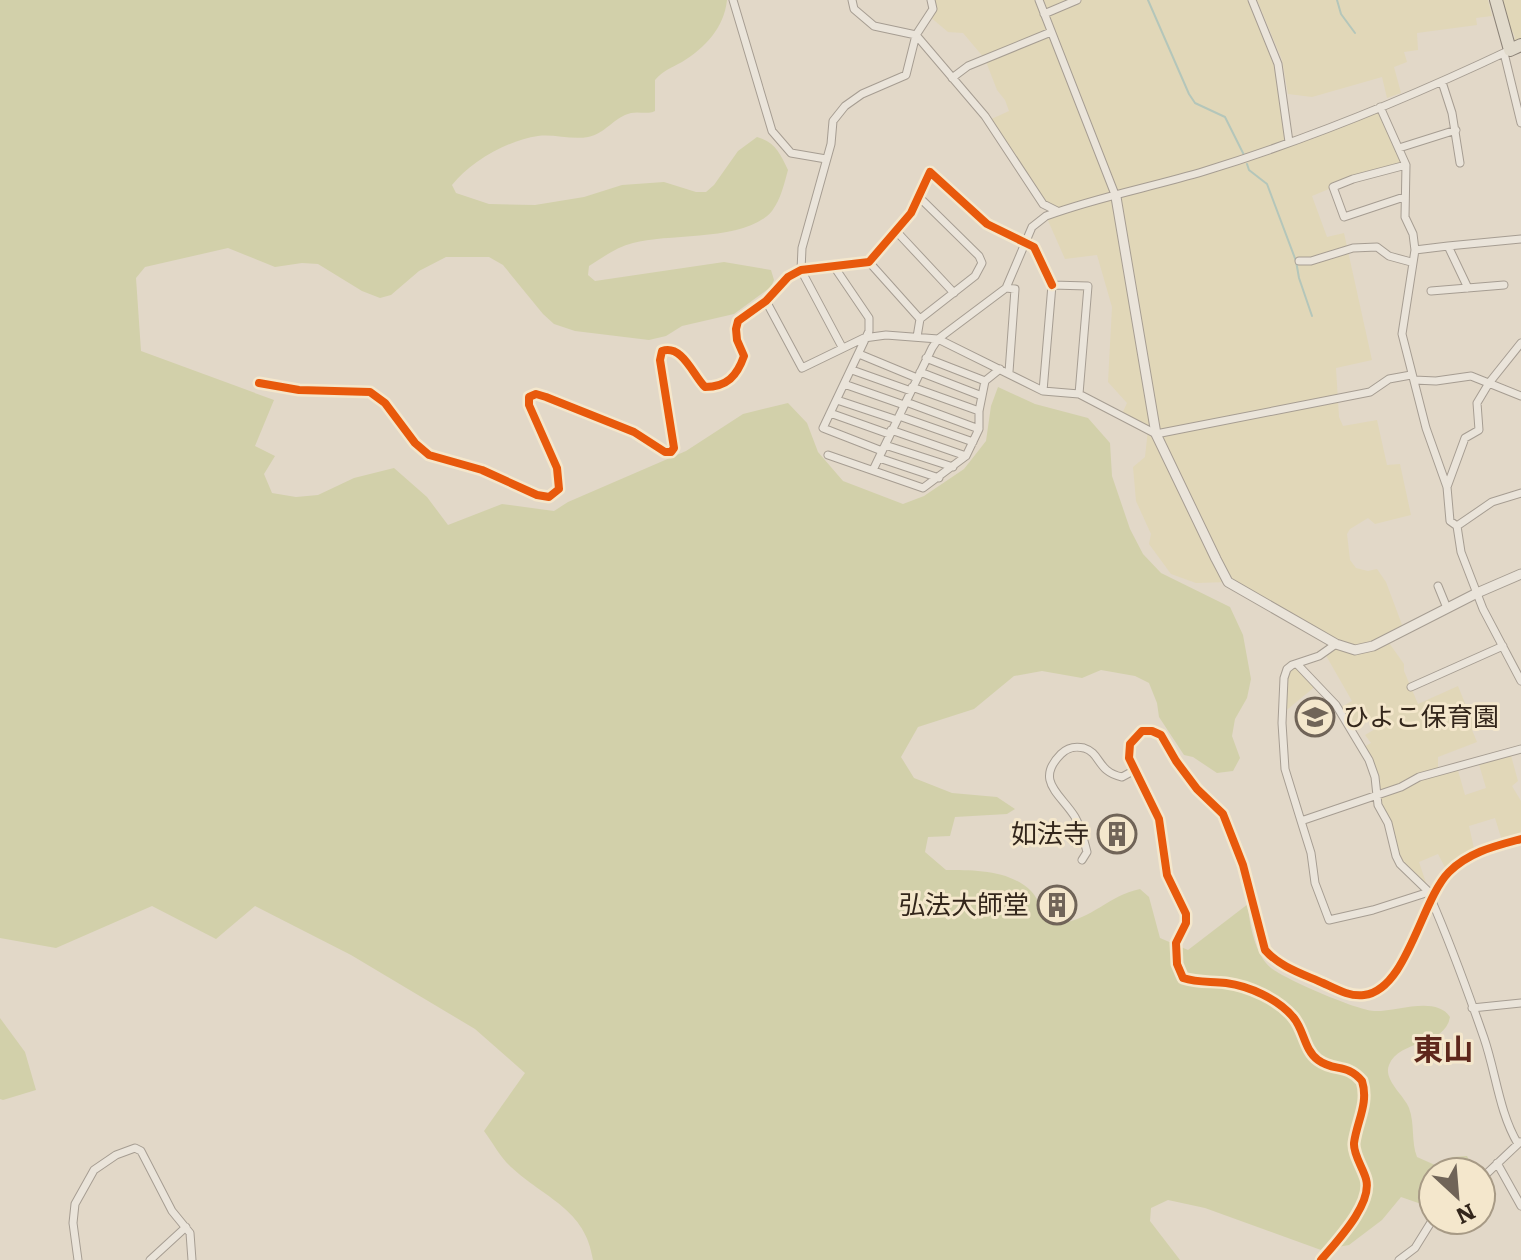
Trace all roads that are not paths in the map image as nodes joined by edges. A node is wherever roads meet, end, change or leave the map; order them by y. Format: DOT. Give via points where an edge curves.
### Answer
graph roads {
  1 [pos="733,0"];
  2 [pos="852,0"];
  3 [pos="931,0"];
  4 [pos="1039,0"];
  5 [pos="1077,0"];
  6 [pos="1252,0"];
  7 [pos="1496,0"];
  8 [pos="1044,14"];
  9 [pos="1051,32"];
  10 [pos="916,35"];
  11 [pos="1512,49"];
  12 [pos="952,78"];
  13 [pos="1442,82"];
  14 [pos="1380,107"];
  15 [pos="1521,122"];
  16 [pos="1456,130"];
  17 [pos="1289,142"];
  18 [pos="1399,148"];
  19 [pos="826,159"];
  20 [pos="1460,163"];
  21 [pos="1406,165"];
  22 [pos="919,197"];
  23 [pos="1116,197"];
  24 [pos="1404,197"];
  25 [pos="1057,212"];
  26 [pos="897,232"];
  27 [pos="1521,239"];
  28 [pos="1026,242"];
  29 [pos="1448,246"];
  30 [pos="1415,250"];
  31 [pos="1299,261"];
  32 [pos="869,262"];
  33 [pos="1411,262"];
  34 [pos="833,265"];
  35 [pos="801,270"];
  36 [pos="1052,285"];
  37 [pos="1504,285"];
  38 [pos="1006,288"];
  39 [pos="1468,288"];
  40 [pos="1431,291"];
  41 [pos="954,293"];
  42 [pos="766,301"];
  43 [pos="920,319"];
  44 [pos="917,337"];
  45 [pos="864,338"];
  46 [pos="938,339"];
  47 [pos="1521,343"];
  48 [pos="842,347"];
  49 [pos="859,354"];
  50 [pos="926,358"];
  51 [pos="1000,369"];
  52 [pos="852,370"];
  53 [pos="1009,372"];
  54 [pos="918,375"];
  55 [pos="1413,377"];
  56 [pos="985,381"];
  57 [pos="259,383"];
  58 [pos="1489,383"];
  59 [pos="844,384"];
  60 [pos="911,389"];
  61 [pos="1043,391"];
  62 [pos="1079,394"];
  63 [pos="982,396"];
  64 [pos="1521,396"];
  65 [pos="837,400"];
  66 [pos="905,404"];
  67 [pos="979,411"];
  68 [pos="830,413"];
  69 [pos="898,418"];
  70 [pos="979,429"];
  71 [pos="890,432"];
  72 [pos="1156,434"];
  73 [pos="973,442"];
  74 [pos="882,451"];
  75 [pos="828,455"];
  76 [pos="966,456"];
  77 [pos="953,467"];
  78 [pos="873,470"];
  79 [pos="939,478"];
  80 [pos="1447,487"];
  81 [pos="1521,493"];
  82 [pos="1457,526"];
  83 [pos="1521,574"];
  84 [pos="1438,586"];
  85 [pos="1477,593"];
  86 [pos="1447,608"];
  87 [pos="1336,644"];
  88 [pos="1503,646"];
  89 [pos="1297,664"];
  90 [pos="1521,681"];
  91 [pos="1411,687"];
  92 [pos="1521,749"];
  93 [pos="1135,770"];
  94 [pos="1376,796"];
  95 [pos="1301,821"];
  96 [pos="1521,839"];
  97 [pos="1082,860"];
  98 [pos="1431,895"];
  99 [pos="1521,1003"];
  100 [pos="1472,1008"];
  101 [pos="1519,1143"];
  102 [pos="1497,1163"];
  103 [pos="1521,1206"];
  104 [pos="186,1227"];
  105 [pos="1422,1236"];
  106 [pos="78,1260"];
  107 [pos="150,1260"];
  108 [pos="192,1260"];
  109 [pos="1321,1260"];
  110 [pos="1399,1260"];
  1 -- 19 [label="street" via="772,131 791,153"];
  2 -- 10 [label="street" via="854,9 874,26"];
  3 -- 10 [label="street" via="933,9"];
  4 -- 8 [label="street"];
  5 -- 8 [label="street"];
  6 -- 17 [label="street" via="1278,64"];
  7 -- 11 [label="main road"];
  8 -- 9 [label="street"];
  9 -- 12 [label="street" via="968,66"];
  9 -- 23 [label="street"];
  10 -- 12 [label="street"];
  10 -- 19 [label="street" via="906,75 862,94 833,121"];
  11 -- 13 [label="street"];
  11 -- 15 [label="street"];
  12 -- 25 [label="street" via="985,116 1043,204"];
  13 -- 14 [label="street"];
  13 -- 16 [label="street"];
  14 -- 17 [label="street"];
  14 -- 18 [label="street"];
  16 -- 18 [label="street"];
  16 -- 20 [label="street"];
  17 -- 23 [label="street"];
  18 -- 21 [label="street"];
  19 -- 35 [label="street"];
  21 -- 24 [label="street"];
  21 -- 24 [label="street" via="1333,187 1344,217"];
  22 -- 26 [label="street"];
  22 -- 28 [label="street" via="930,172 987,224"];
  22 -- 41 [label="street" via="982,263"];
  23 -- 25 [label="street"];
  23 -- 72 [label="street"];
  24 -- 30 [label="street"];
  25 -- 28 [label="street" via="1032,227"];
  26 -- 32 [label="street"];
  26 -- 41 [label="street"];
  27 -- 29 [label="street"];
  28 -- 36 [label="street" via="1034,247"];
  28 -- 38 [label="street"];
  29 -- 30 [label="street"];
  29 -- 39 [label="street"];
  30 -- 33 [label="street"];
  31 -- 33 [label="street" via="1377,247"];
  32 -- 34 [label="street"];
  32 -- 43 [label="street"];
  33 -- 55 [label="street" via="1402,334"];
  34 -- 35 [label="street"];
  34 -- 45 [label="street" via="869,318"];
  35 -- 42 [label="street"];
  35 -- 48 [label="street"];
  36 -- 61 [label="street"];
  36 -- 62 [label="street" via="1088,286"];
  37 -- 39 [label="street"];
  38 -- 46 [label="street"];
  38 -- 53 [label="street" via="1015,289"];
  39 -- 40 [label="street"];
  41 -- 43 [label="street"];
  42 -- 48 [label="street" via="802,368"];
  42 -- 57 [label="street" via="738,321 737,340 744,356 739,369 719,387 705,387 677,351 662,351 671,452 540,395 529,397 557,468 559,489 549,497 425,453 370,392"];
  43 -- 44 [label="street"];
  44 -- 45 [label="street"];
  44 -- 46 [label="street"];
  45 -- 48 [label="street"];
  45 -- 49 [label="street"];
  46 -- 50 [label="street"];
  46 -- 51 [label="street"];
  47 -- 58 [label="street"];
  49 -- 52 [label="street"];
  49 -- 54 [label="street"];
  50 -- 54 [label="street"];
  50 -- 56 [label="street"];
  51 -- 53 [label="street"];
  51 -- 56 [label="street"];
  52 -- 59 [label="street"];
  52 -- 60 [label="street"];
  53 -- 61 [label="street"];
  54 -- 60 [label="street"];
  54 -- 63 [label="street"];
  55 -- 58 [label="street" via="1436,381 1471,376"];
  55 -- 72 [label="street" via="1389,379 1370,392"];
  55 -- 80 [label="street"];
  56 -- 63 [label="street"];
  58 -- 64 [label="street"];
  58 -- 80 [label="street" via="1477,403 1479,430 1465,438"];
  59 -- 65 [label="street"];
  59 -- 66 [label="street"];
  60 -- 66 [label="street"];
  60 -- 67 [label="street"];
  61 -- 62 [label="street"];
  62 -- 72 [label="street"];
  63 -- 67 [label="street"];
  65 -- 68 [label="street"];
  65 -- 69 [label="street"];
  66 -- 69 [label="street"];
  66 -- 70 [label="street"];
  67 -- 70 [label="street"];
  68 -- 71 [label="street"];
  68 -- 74 [label="street" via="823,428"];
  69 -- 71 [label="street"];
  69 -- 73 [label="street"];
  70 -- 73 [label="street"];
  71 -- 74 [label="street"];
  71 -- 76 [label="street"];
  72 -- 87 [label="street" via="1228,582"];
  73 -- 76 [label="street"];
  74 -- 77 [label="street"];
  74 -- 78 [label="street"];
  74 -- 79 [label="street"];
  75 -- 78 [label="street"];
  76 -- 77 [label="street"];
  77 -- 79 [label="street"];
  78 -- 79 [label="street" via="923,488"];
  80 -- 82 [label="street" via="1450,521"];
  81 -- 82 [label="street" via="1492,502"];
  82 -- 85 [label="street"];
  83 -- 85 [label="street"];
  84 -- 86 [label="street"];
  85 -- 86 [label="street"];
  85 -- 88 [label="street"];
  86 -- 87 [label="street" via="1373,646 1355,650"];
  87 -- 89 [label="street"];
  88 -- 90 [label="street"];
  88 -- 91 [label="street"];
  89 -- 94 [label="street" via="1336,705 1369,760"];
  89 -- 95 [label="street" via="1284,678 1282,723 1285,769"];
  92 -- 94 [label="street" via="1419,777"];
  93 -- 97 [label="street" via="1122,777 1109,774 1092,751 1074,747 1053,764 1051,786 1076,817 1087,852"];
  93 -- 98 [label="street" via="1129,758 1136,735 1161,735 1197,789 1223,814 1243,865 1265,950 1275,961 1342,991 1363,995 1386,985"];
  93 -- 109 [label="street" via="1159,819 1167,875 1186,914 1176,943 1183,978 1247,988 1275,1002 1293,1017 1316,1059 1346,1068 1362,1081 1365,1103 1354,1148 1367,1187 1355,1218"];
  94 -- 95 [label="street"];
  94 -- 98 [label="street" via="1400,864"];
  95 -- 98 [label="street" via="1329,920"];
  96 -- 98 [label="street" via="1462,861"];
  98 -- 100 [label="street"];
  99 -- 100 [label="street"];
  100 -- 101 [label="street"];
  101 -- 102 [label="street"];
  102 -- 103 [label="street"];
  104 -- 106 [label="street" via="141,1151 128,1150 94,1170 75,1204"];
  104 -- 107 [label="street"];
  104 -- 108 [label="street"];
  105 -- 110 [label="street"];
}
